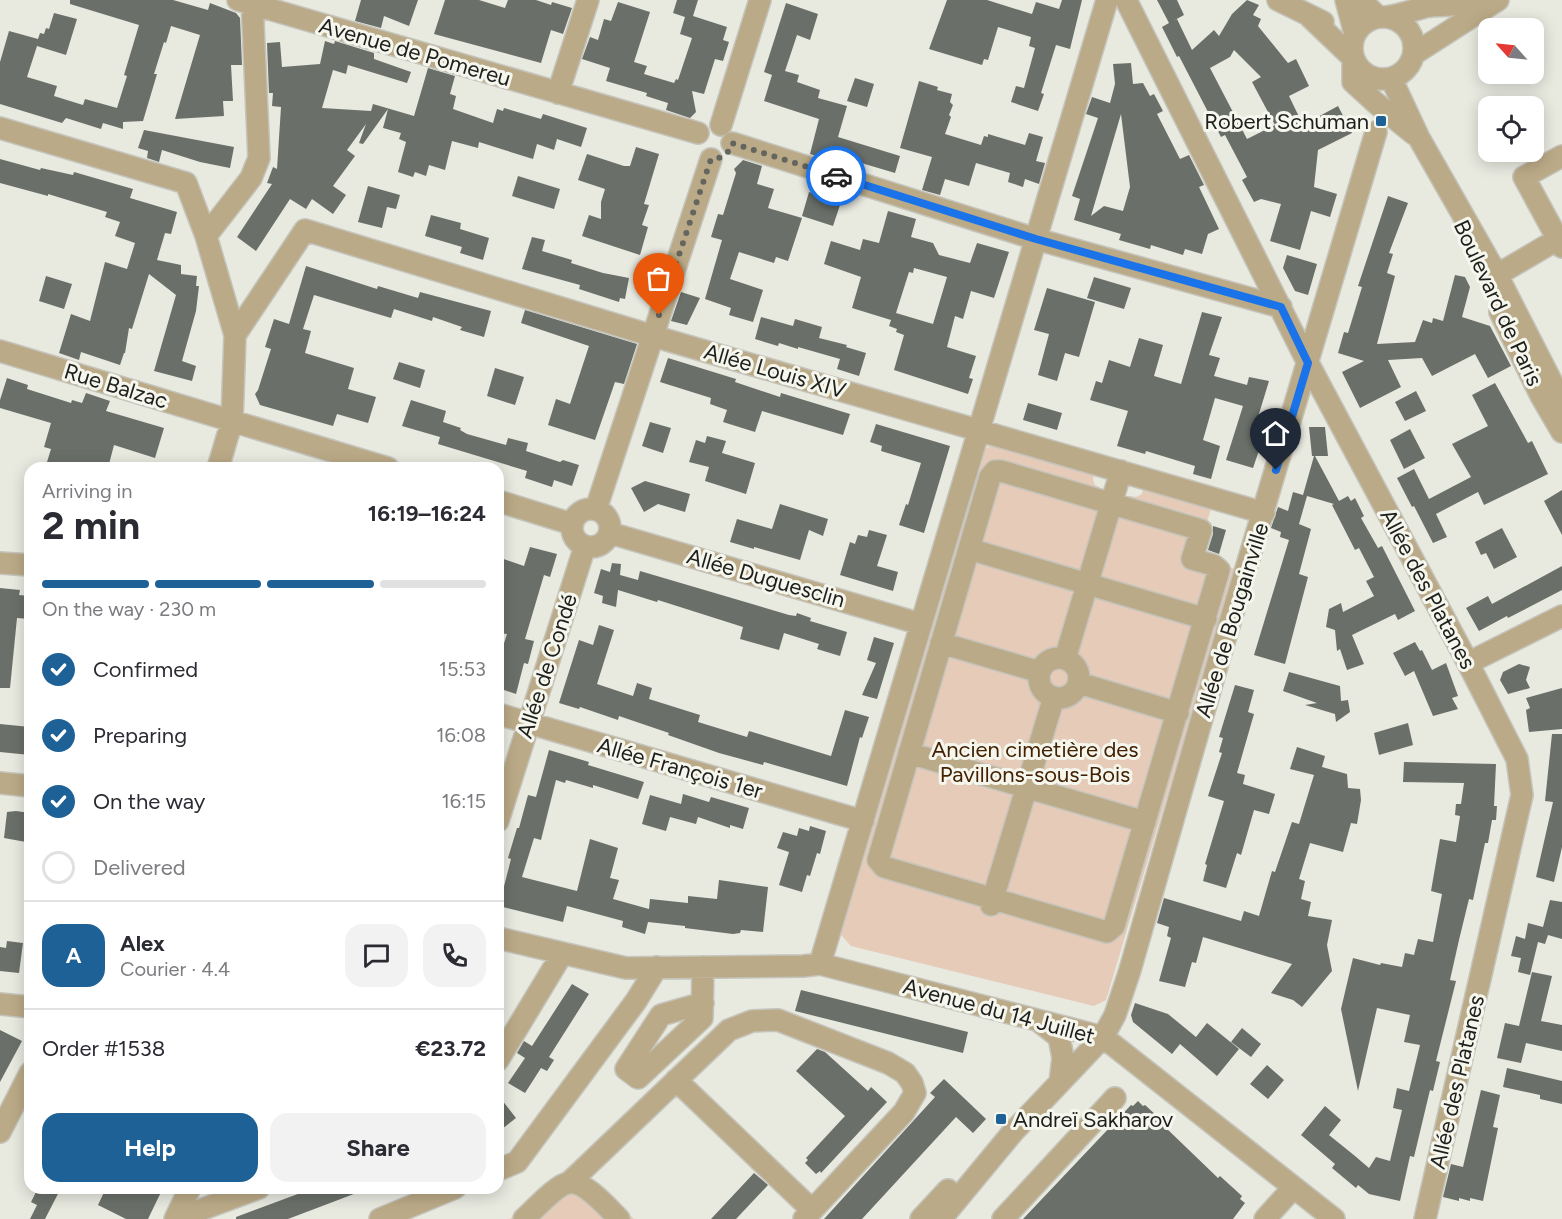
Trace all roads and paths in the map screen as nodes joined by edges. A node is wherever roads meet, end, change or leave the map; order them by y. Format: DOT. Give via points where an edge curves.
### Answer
graph roads {
  1 [pos="588,0"];
  2 [pos="760,0"];
  3 [pos="1107,0"];
  4 [pos="1126,0"];
  5 [pos="1278,0"];
  6 [pos="1346,0"];
  7 [pos="1362,0"];
  8 [pos="1468,0"];
  9 [pos="1498,0"];
  10 [pos="247,1"];
  11 [pos="1310,17"];
  12 [pos="1382,17"];
  13 [pos="1355,34"];
  14 [pos="1414,54"];
  15 [pos="1353,58"];
  16 [pos="1391,78"];
  17 [pos="558,93"];
  18 [pos="722,124"];
  19 [pos="0,128"];
  20 [pos="1376,132"];
  21 [pos="698,134"];
  22 [pos="1419,138"];
  23 [pos="732,143"];
  24 [pos="1562,156"];
  25 [pos="711,159"];
  26 [pos="1437,171"];
  27 [pos="1558,234"];
  28 [pos="206,236"];
  29 [pos="1468,238"];
  30 [pos="1036,239"];
  31 [pos="1497,275"];
  32 [pos="1281,307"];
  33 [pos="235,335"];
  34 [pos="653,336"];
  35 [pos="0,351"];
  36 [pos="1308,363"];
  37 [pos="1562,402"];
  38 [pos="232,421"];
  39 [pos="979,429"];
  40 [pos="1562,432"];
  41 [pos="220,462"];
  42 [pos="368,462"];
  43 [pos="1121,471"];
  44 [pos="504,503"];
  45 [pos="1112,503"];
  46 [pos="596,509"];
  47 [pos="1264,513"];
  48 [pos="572,524"];
  49 [pos="610,533"];
  50 [pos="585,546"];
  51 [pos="969,549"];
  52 [pos="0,562"];
  53 [pos="24,564"];
  54 [pos="1088,584"];
  55 [pos="1562,616"];
  56 [pos="1206,619"];
  57 [pos="921,624"];
  58 [pos="941,643"];
  59 [pos="1065,659"];
  60 [pos="1468,663"];
  61 [pos="1040,672"];
  62 [pos="1078,683"];
  63 [pos="1054,697"];
  64 [pos="1178,712"];
  65 [pos="504,716"];
  66 [pos="529,723"];
  67 [pos="909,753"];
  68 [pos="0,783"];
  69 [pos="24,785"];
  70 [pos="1027,788"];
  71 [pos="504,802"];
  72 [pos="863,821"];
  73 [pos="1145,822"];
  74 [pos="992,902"];
  75 [pos="504,940"];
  76 [pos="562,954"];
  77 [pos="820,964"];
  78 [pos="704,967"];
  79 [pos="657,968"];
  80 [pos="703,1003"];
  81 [pos="0,1004"];
  82 [pos="24,1006"];
  83 [pos="1038,1021"];
  84 [pos="1103,1037"];
  85 [pos="504,1050"];
  86 [pos="676,1080"];
  87 [pos="1060,1082"];
  88 [pos="24,1085"];
  89 [pos="1115,1098"];
  90 [pos="0,1132"];
  91 [pos="1013,1132"];
  92 [pos="504,1167"];
  93 [pos="570,1182"];
  94 [pos="1293,1188"];
  95 [pos="186,1194"];
  96 [pos="243,1194"];
  97 [pos="440,1194"];
  98 [pos="808,1215"];
  99 [pos="176,1219"];
  100 [pos="380,1219"];
  101 [pos="524,1219"];
  102 [pos="619,1219"];
  103 [pos="921,1219"];
  104 [pos="940,1219"];
  105 [pos="1003,1219"];
  106 [pos="1266,1219"];
  107 [pos="1334,1219"];
  108 [pos="1425,1219"];
  1 -- 17 [label="street"];
  2 -- 18 [label="street"];
  3 -- 30 [label="street"];
  4 -- 32 [label="street, Allée des Platanes"];
  5 -- 11 [label="street"];
  6 -- 13 [label="street"];
  7 -- 12 [label="street"];
  8 -- 12 [label="street" via="1460,5 1426,7 1405,15"];
  9 -- 14 [label="street"];
  10 -- 17 [label="street, Avenue de Pomereu"];
  10 -- 28 [label="street" via="258,158 251,178"];
  11 -- 13 [label="street"];
  11 -- 15 [label="street"];
  12 -- 13 [label="street" via="1361,26"];
  12 -- 14 [label="street" via="1405,26 1411,34"];
  13 -- 15 [label="street"];
  14 -- 16 [label="street" via="1406,69"];
  15 -- 16 [label="street" via="1364,73 1382,80"];
  15 -- 22 [label="street" via="1353,82"];
  16 -- 22 [label="street, Boulevard de Paris"];
  17 -- 21 [label="street, Avenue de Pomereu"];
  18 -- 21 [label="street" via="710,123"];
  18 -- 23 [label="street" via="730,132"];
  19 -- 28 [label="street" via="186,183"];
  20 -- 36 [label="street, Allée de Bougainville"];
  21 -- 25 [label="street" via="698,149"];
  22 -- 26 [label="street, Boulevard de Paris"];
  23 -- 25 [label="street" via="722,158"];
  23 -- 30 [label="street"];
  24 -- 27 [label="street" via="1524,177"];
  25 -- 34 [label="street"];
  26 -- 29 [label="street, Boulevard de Paris"];
  26 -- 31 [label="street, Boulevard de Paris"];
  27 -- 31 [label="street"];
  28 -- 33 [label="street"];
  29 -- 31 [label="street" via="1490,276"];
  29 -- 40 [label="street, Boulevard de Paris" via="1489,289"];
  30 -- 32 [label="street"];
  30 -- 39 [label="street"];
  31 -- 37 [label="street, Boulevard de Paris"];
  32 -- 36 [label="street, Allée des Platanes"];
  33 -- 34 [label="street, Allée Louis XIV" via="305,230"];
  33 -- 38 [label="street"];
  34 -- 39 [label="street, Allée Louis XIV"];
  34 -- 46 [label="street"];
  35 -- 38 [label="street, Rue Balzac"];
  36 -- 47 [label="street, Allée de Bougainville"];
  36 -- 60 [label="street, Allée des Platanes"];
  38 -- 41 [label="street"];
  38 -- 42 [label="street"];
  39 -- 43 [label="street, Allée Louis XIV"];
  39 -- 57 [label="street"];
  43 -- 45 [label="street"];
  43 -- 47 [label="street, Allée Louis XIV"];
  44 -- 48 [label="street"];
  45 -- 51 [label="street" via="995,471"];
  45 -- 54 [label="street"];
  45 -- 56 [label="street" via="1201,530 1192,559 1216,566 1220,572"];
  46 -- 48 [label="street" via="584,510"];
  46 -- 49 [label="street" via="609,521"];
  47 -- 84 [label="street, Allée de Bougainville" via="1130,970"];
  48 -- 50 [label="street" via="573,535"];
  49 -- 50 [label="street" via="598,546"];
  49 -- 57 [label="street, Allée Duguesclin"];
  50 -- 66 [label="street, Allée de Condé"];
  51 -- 54 [label="street"];
  51 -- 58 [label="street"];
  52 -- 53 [label="street"];
  54 -- 56 [label="street"];
  54 -- 59 [label="street"];
  55 -- 60 [label="street"];
  56 -- 64 [label="street"];
  57 -- 72 [label="street"];
  58 -- 61 [label="street"];
  58 -- 67 [label="street"];
  59 -- 61 [label="street" via="1047,662"];
  59 -- 62 [label="street" via="1075,666"];
  60 -- 108 [label="street, Allée des Platanes" via="1516,759 1522,795"];
  61 -- 63 [label="street" via="1040,684"];
  62 -- 63 [label="street" via="1072,694"];
  62 -- 64 [label="street"];
  63 -- 70 [label="street"];
  64 -- 73 [label="street"];
  65 -- 66 [label="street, Allée François 1er"];
  66 -- 71 [label="street, Allée de Condé"];
  66 -- 72 [label="street, Allée François 1er"];
  67 -- 70 [label="street"];
  67 -- 74 [label="street" via="879,863"];
  68 -- 69 [label="street"];
  70 -- 73 [label="street"];
  70 -- 74 [label="street"];
  72 -- 77 [label="street"];
  73 -- 74 [label="street" via="1110,931"];
  75 -- 76 [label="street, Avenue du 14 Juillet"];
  76 -- 79 [label="street, Avenue du 14 Juillet" via="626,968"];
  76 -- 85 [label="street"];
  77 -- 78 [label="street, Avenue du 14 Juillet"];
  77 -- 83 [label="street, Avenue du 14 Juillet"];
  78 -- 79 [label="street, Avenue du 14 Juillet"];
  78 -- 80 [label="street"];
  79 -- 92 [label="street" via="517,1162"];
  81 -- 82 [label="street"];
  83 -- 84 [label="street, Avenue du 14 Juillet"];
  83 -- 87 [label="street" via="1059,1038 1063,1058"];
  84 -- 87 [label="street, Allée de Bougainville"];
  84 -- 94 [label="street, Avenue du 14 Juillet"];
  86 -- 93 [label="street"];
  86 -- 98 [label="street"];
  86 -- 98 [label="street" via="729,1030 761,1020 778,1020 905,1073 915,1093 904,1112"];
  87 -- 91 [label="street, Allée de Bougainville"];
  88 -- 90 [label="street"];
  89 -- 105 [label="street"];
  91 -- 103 [label="street"];
  91 -- 104 [label="street"];
  93 -- 101 [label="street"];
  93 -- 102 [label="street" via="588,1190"];
  94 -- 106 [label="street"];
  94 -- 107 [label="street, Avenue du 14 Juillet"];
  95 -- 99 [label="street"];
  96 -- 99 [label="street"];
  97 -- 100 [label="street"];
}
